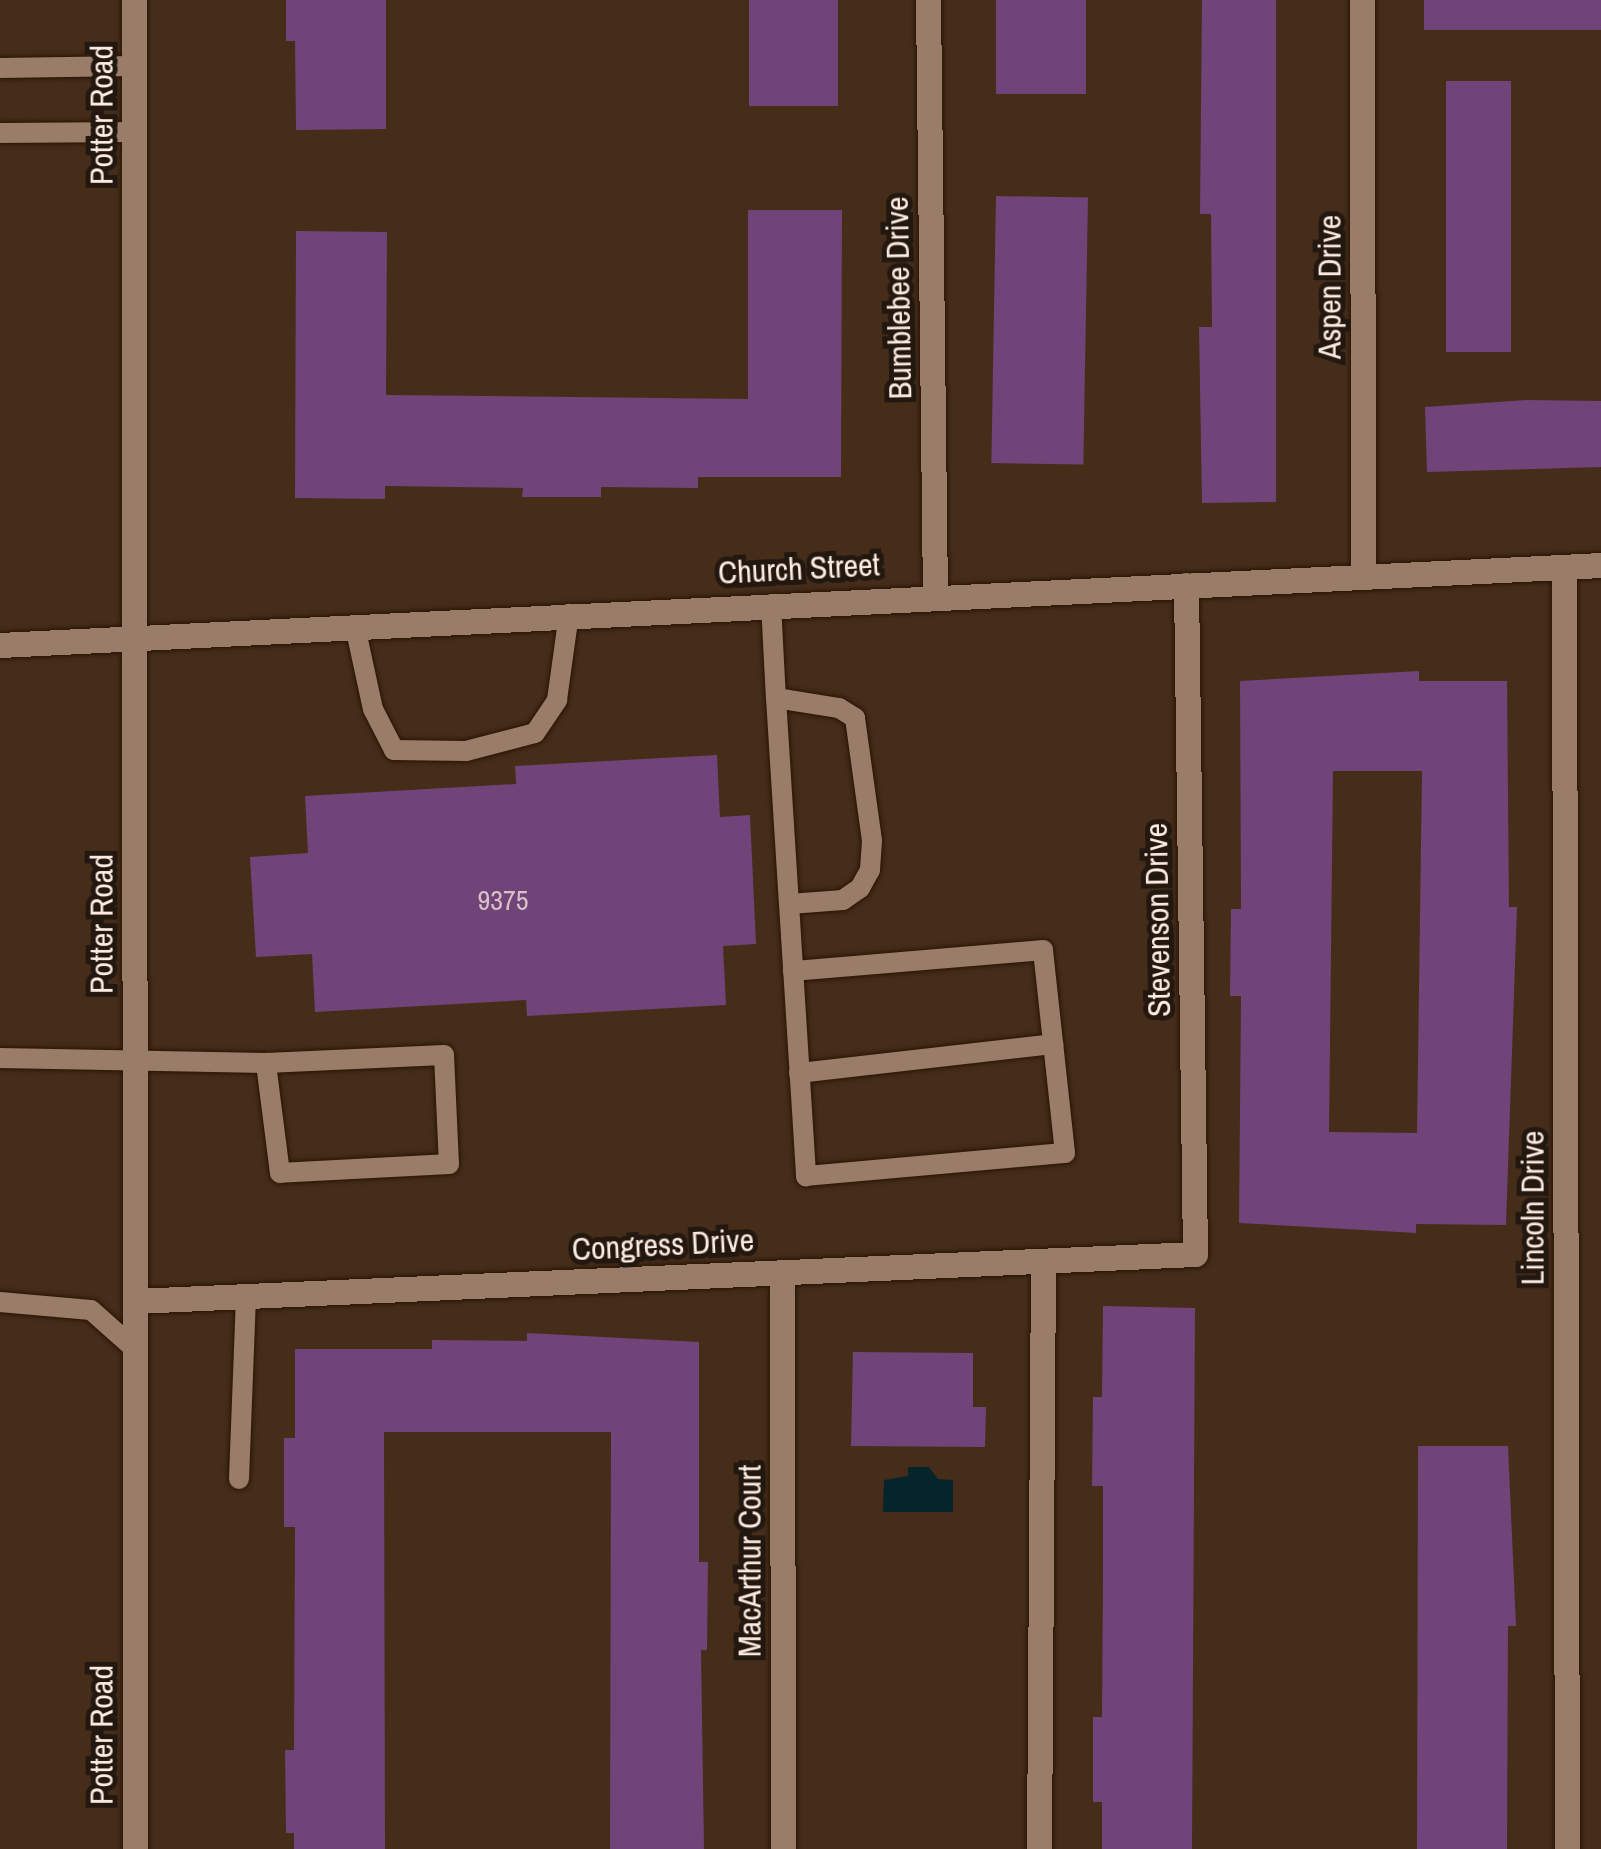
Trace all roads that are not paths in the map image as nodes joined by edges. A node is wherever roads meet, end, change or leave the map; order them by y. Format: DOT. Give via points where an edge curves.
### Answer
graph roads {
  1 [pos="134,0"];
  2 [pos="928,0"];
  3 [pos="1362,0"];
  4 [pos="134,66"];
  5 [pos="0,68"];
  6 [pos="134,132"];
  7 [pos="0,133"];
  8 [pos="1601,566"];
  9 [pos="1564,567"];
  10 [pos="1363,574"];
  11 [pos="1186,586"];
  12 [pos="935,594"];
  13 [pos="771,604"];
  14 [pos="569,614"];
  15 [pos="355,626"];
  16 [pos="135,638"];
  17 [pos="0,646"];
  18 [pos="776,698"];
  19 [pos="789,904"];
  20 [pos="793,972"];
  21 [pos="1053,1044"];
  22 [pos="135,1056"];
  23 [pos="0,1058"];
  24 [pos="266,1062"];
  25 [pos="800,1073"];
  26 [pos="1195,1254"];
  27 [pos="1043,1261"];
  28 [pos="782,1272"];
  29 [pos="246,1296"];
  30 [pos="135,1301"];
  31 [pos="0,1302"];
  32 [pos="135,1349"];
  33 [pos="239,1479"];
  34 [pos="135,1849"];
  35 [pos="783,1849"];
  36 [pos="1039,1849"];
  37 [pos="1567,1849"];
  1 -- 4 [label="street, Potter Road"];
  2 -- 12 [label="street, Bumblebee Drive"];
  3 -- 10 [label="street, Aspen Drive"];
  4 -- 5 [label="lane"];
  4 -- 6 [label="street, Potter Road"];
  6 -- 7 [label="lane"];
  6 -- 16 [label="street, Potter Road"];
  8 -- 9 [label="street, Church Street"];
  9 -- 10 [label="street, Church Street"];
  9 -- 37 [label="street, Lincoln Drive"];
  10 -- 11 [label="street, Church Street"];
  11 -- 12 [label="street, Church Street"];
  11 -- 26 [label="street, Stevenson Drive"];
  12 -- 13 [label="street, Church Street"];
  13 -- 14 [label="street, Church Street"];
  13 -- 18 [label="lane"];
  14 -- 15 [label="street, Church Street"];
  14 -- 15 [label="lane" via="557,700 535,732 466,751 394,750 373,710"];
  15 -- 16 [label="street, Church Street"];
  16 -- 17 [label="street, Church Street"];
  16 -- 22 [label="street, Potter Road"];
  18 -- 19 [label="lane"];
  18 -- 19 [label="lane" via="839,708 855,718 872,841 870,870 860,888 843,900"];
  19 -- 20 [label="lane"];
  20 -- 21 [label="lane" via="1043,950"];
  20 -- 25 [label="lane"];
  21 -- 25 [label="lane"];
  21 -- 25 [label="lane" via="1065,1152 806,1176"];
  22 -- 23 [label="lane"];
  22 -- 24 [label="lane"];
  22 -- 30 [label="street, Potter Road"];
  24 -- 24 [label="lane" via="444,1054 449,1164 280,1173"];
  26 -- 27 [label="street, Congress Drive"];
  27 -- 28 [label="street, Congress Drive"];
  27 -- 36 [label="street"];
  28 -- 29 [label="street, Congress Drive"];
  28 -- 35 [label="street, MacArthur Court"];
  29 -- 30 [label="street, Congress Drive"];
  29 -- 33 [label="lane"];
  30 -- 32 [label="street, Potter Road"];
  31 -- 32 [label="lane" via="91,1310"];
  32 -- 34 [label="street, Potter Road"];
}
